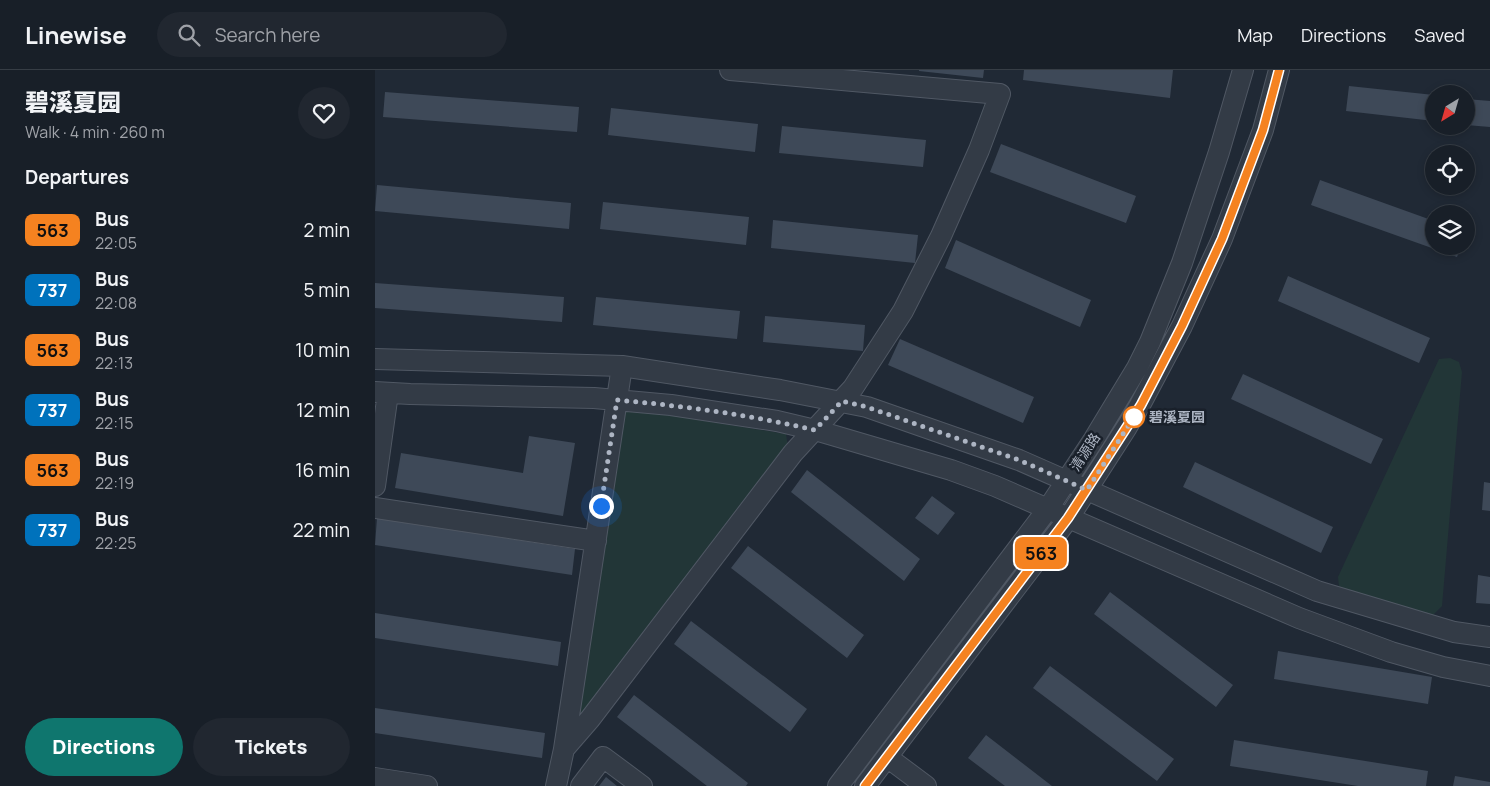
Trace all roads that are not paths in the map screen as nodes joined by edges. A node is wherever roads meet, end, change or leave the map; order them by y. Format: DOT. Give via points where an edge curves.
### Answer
graph roads {
  1 [pos="730,70"];
  2 [pos="1243,70"];
  3 [pos="1279,70"];
  4 [pos="375,358"];
  5 [pos="622,366"];
  6 [pos="381,392"];
  7 [pos="617,400"];
  8 [pos="842,401"];
  9 [pos="815,430"];
  10 [pos="1067,481"];
  11 [pos="375,486"];
  12 [pos="1087,490"];
  13 [pos="375,508"];
  14 [pos="1047,510"];
  15 [pos="1068,518"];
  16 [pos="596,541"];
  17 [pos="1490,637"];
  18 [pos="1490,676"];
  19 [pos="564,749"];
  20 [pos="887,757"];
  21 [pos="375,778"];
  22 [pos="427,786"];
  23 [pos="556,786"];
  24 [pos="581,786"];
  25 [pos="642,786"];
  26 [pos="838,786"];
  27 [pos="865,786"];
  28 [pos="926,786"];
  1 -- 8 [label="street" via="1000,94 941,236 903,311"];
  2 -- 10 [label="street, 清源路" via="1207,191 1150,342"];
  3 -- 12 [label="street, 清源路" via="1250,167 1203,283 1141,405"];
  4 -- 5 [label="street"];
  5 -- 7 [label="street"];
  5 -- 8 [label="street"];
  6 -- 7 [label="street"];
  6 -- 11 [label="street"];
  7 -- 9 [label="street" via="777,421"];
  7 -- 16 [label="street"];
  8 -- 9 [label="street"];
  8 -- 10 [label="street" via="1019,460"];
  9 -- 14 [label="street" via="951,470"];
  9 -- 19 [label="street"];
  10 -- 12 [label="street"];
  10 -- 14 [label="street, 清源路"];
  12 -- 15 [label="street, 清源路"];
  12 -- 17 [label="street" via="1317,592 1454,632"];
  13 -- 16 [label="street"];
  14 -- 15 [label="street"];
  14 -- 26 [label="street, 清源路"];
  15 -- 18 [label="street" via="1309,622 1391,652"];
  15 -- 20 [label="street, 清源路"];
  16 -- 19 [label="street"];
  19 -- 23 [label="street"];
  20 -- 27 [label="street, 清源路"];
  20 -- 28 [label="street"];
  21 -- 22 [label="street"];
  24 -- 25 [label="street" via="603,757"];
}
